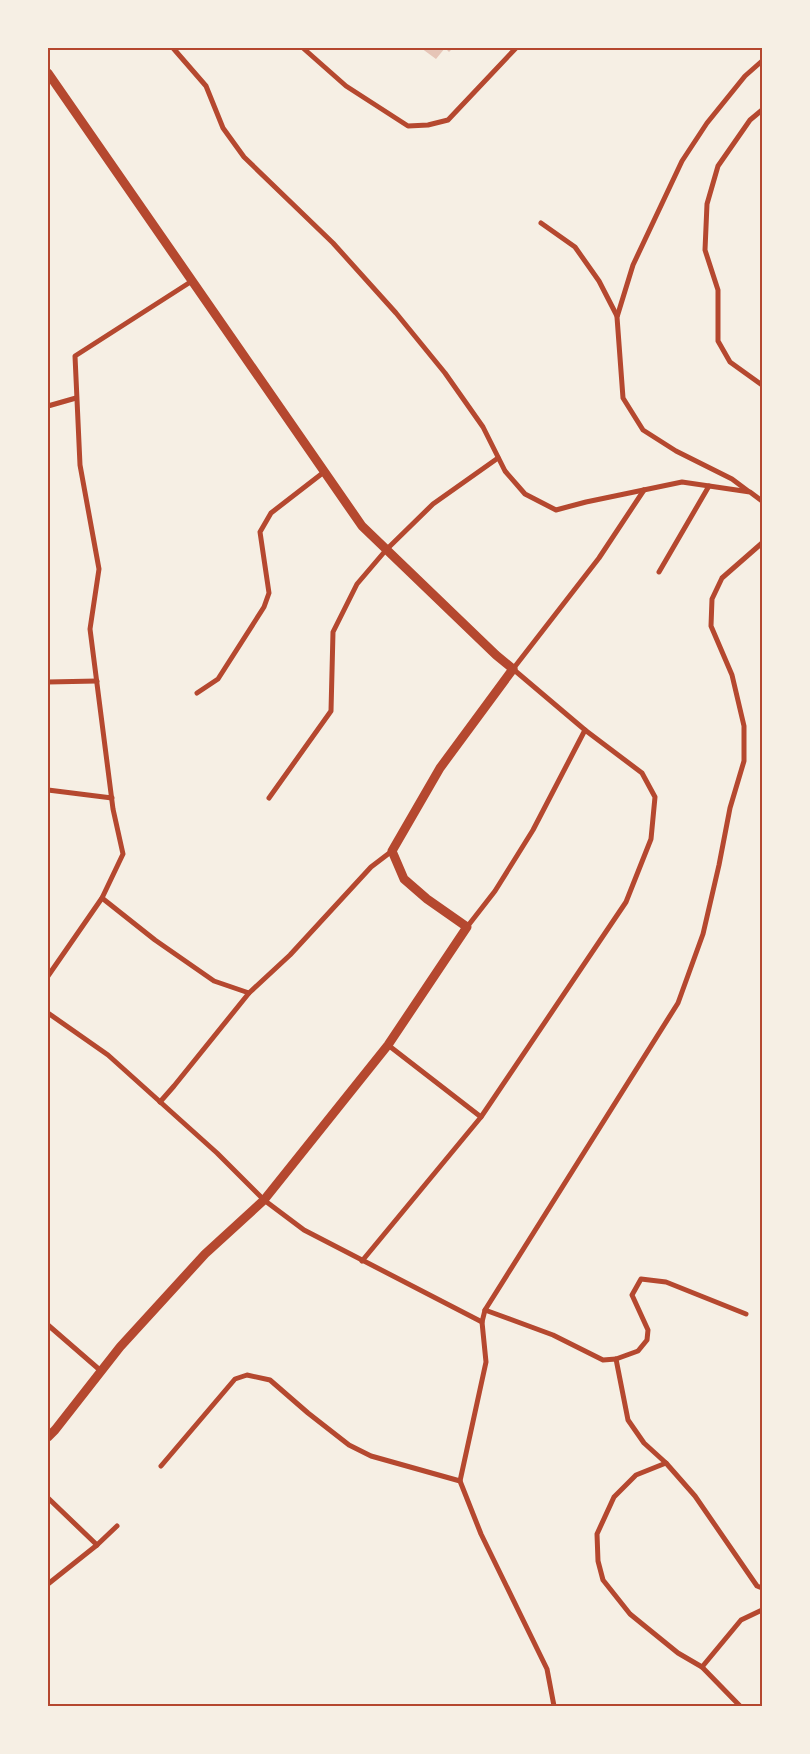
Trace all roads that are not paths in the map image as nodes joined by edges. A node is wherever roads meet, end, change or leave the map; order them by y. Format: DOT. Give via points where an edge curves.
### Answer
graph roads {
  1 [pos="173,48"];
  2 [pos="303,48"];
  3 [pos="516,48"];
  4 [pos="762,61"];
  5 [pos="48,73"];
  6 [pos="762,110"];
  7 [pos="541,223"];
  8 [pos="192,281"];
  9 [pos="617,317"];
  10 [pos="762,385"];
  11 [pos="76,398"];
  12 [pos="48,406"];
  13 [pos="498,458"];
  14 [pos="324,472"];
  15 [pos="708,486"];
  16 [pos="644,489"];
  17 [pos="750,492"];
  18 [pos="762,501"];
  19 [pos="762,543"];
  20 [pos="386,550"];
  21 [pos="659,572"];
  22 [pos="513,669"];
  23 [pos="97,681"];
  24 [pos="48,682"];
  25 [pos="197,692"];
  26 [pos="585,730"];
  27 [pos="48,790"];
  28 [pos="112,798"];
  29 [pos="269,798"];
  30 [pos="392,851"];
  31 [pos="102,898"];
  32 [pos="467,927"];
  33 [pos="48,976"];
  34 [pos="249,993"];
  35 [pos="48,1013"];
  36 [pos="388,1045"];
  37 [pos="160,1102"];
  38 [pos="480,1117"];
  39 [pos="264,1200"];
  40 [pos="362,1261"];
  41 [pos="485,1310"];
  42 [pos="746,1314"];
  43 [pos="482,1322"];
  44 [pos="48,1325"];
  45 [pos="616,1359"];
  46 [pos="101,1371"];
  47 [pos="48,1437"];
  48 [pos="666,1463"];
  49 [pos="161,1466"];
  50 [pos="460,1481"];
  51 [pos="48,1498"];
  52 [pos="117,1526"];
  53 [pos="97,1545"];
  54 [pos="48,1584"];
  55 [pos="762,1588"];
  56 [pos="762,1610"];
  57 [pos="702,1667"];
  58 [pos="554,1706"];
  59 [pos="740,1706"];
  1 -- 13 [label="street" via="206,86 223,128 244,157 332,243 396,313 484,427"];
  2 -- 3 [label="street" via="346,86 408,126 448,120"];
  4 -- 9 [label="street" via="745,76 707,123 682,161 633,265"];
  5 -- 8 [label="street"];
  6 -- 10 [label="street" via="750,120 718,166 707,204 706,250 718,290 718,342 730,362"];
  7 -- 9 [label="street" via="575,246 600,281"];
  8 -- 11 [label="street" via="76,356"];
  8 -- 14 [label="street"];
  9 -- 17 [label="street" via="623,398 643,430"];
  11 -- 12 [label="street"];
  11 -- 23 [label="street" via="80,465 99,569 90,629"];
  13 -- 16 [label="street" via="525,494 556,510"];
  13 -- 20 [label="street" via="433,504"];
  14 -- 20 [label="street" via="362,526"];
  14 -- 25 [label="street" via="271,513 260,532 269,594 264,607 218,679"];
  15 -- 16 [label="street" via="682,482"];
  15 -- 17 [label="street"];
  15 -- 21 [label="street"];
  16 -- 22 [label="street" via="599,558"];
  17 -- 18 [label="street"];
  19 -- 41 [label="street" via="722,578 712,599 711,626 732,675 744,726 744,761 730,808 703,934 681,995"];
  20 -- 22 [label="street"];
  20 -- 29 [label="street" via="357,584 333,632 331,711"];
  22 -- 26 [label="street"];
  22 -- 30 [label="street" via="440,768"];
  23 -- 24 [label="street"];
  23 -- 28 [label="street"];
  26 -- 32 [label="street" via="533,830 495,891"];
  26 -- 38 [label="street" via="642,773 655,797 652,839 626,902"];
  27 -- 28 [label="street"];
  28 -- 31 [label="street" via="123,854"];
  30 -- 32 [label="street" via="404,878"];
  30 -- 34 [label="street" via="371,867 290,955"];
  31 -- 33 [label="street"];
  31 -- 34 [label="street" via="214,981"];
  32 -- 36 [label="street"];
  34 -- 37 [label="street"];
  35 -- 37 [label="street" via="108,1055"];
  36 -- 38 [label="street"];
  36 -- 39 [label="street"];
  37 -- 39 [label="street"];
  38 -- 40 [label="street"];
  39 -- 40 [label="street" via="304,1230"];
  39 -- 46 [label="street" via="205,1254"];
  40 -- 43 [label="street"];
  41 -- 43 [label="street"];
  41 -- 45 [label="street" via="553,1335 603,1360"];
  42 -- 45 [label="street" via="666,1282 641,1279 632,1295 648,1330 647,1340 638,1351"];
  43 -- 50 [label="street" via="486,1362"];
  44 -- 46 [label="street"];
  45 -- 48 [label="street" via="628,1420 644,1443"];
  46 -- 47 [label="street"];
  48 -- 55 [label="street" via="695,1496 757,1586"];
  48 -- 57 [label="street" via="636,1475 614,1497 597,1534 598,1561 603,1580 630,1614 678,1653"];
  49 -- 50 [label="street" via="235,1378 247,1375 270,1380 349,1445 371,1456"];
  50 -- 58 [label="street" via="547,1669"];
  51 -- 53 [label="street"];
  52 -- 53 [label="street"];
  53 -- 54 [label="street"];
  56 -- 57 [label="street" via="741,1620"];
  57 -- 59 [label="street"];
}
